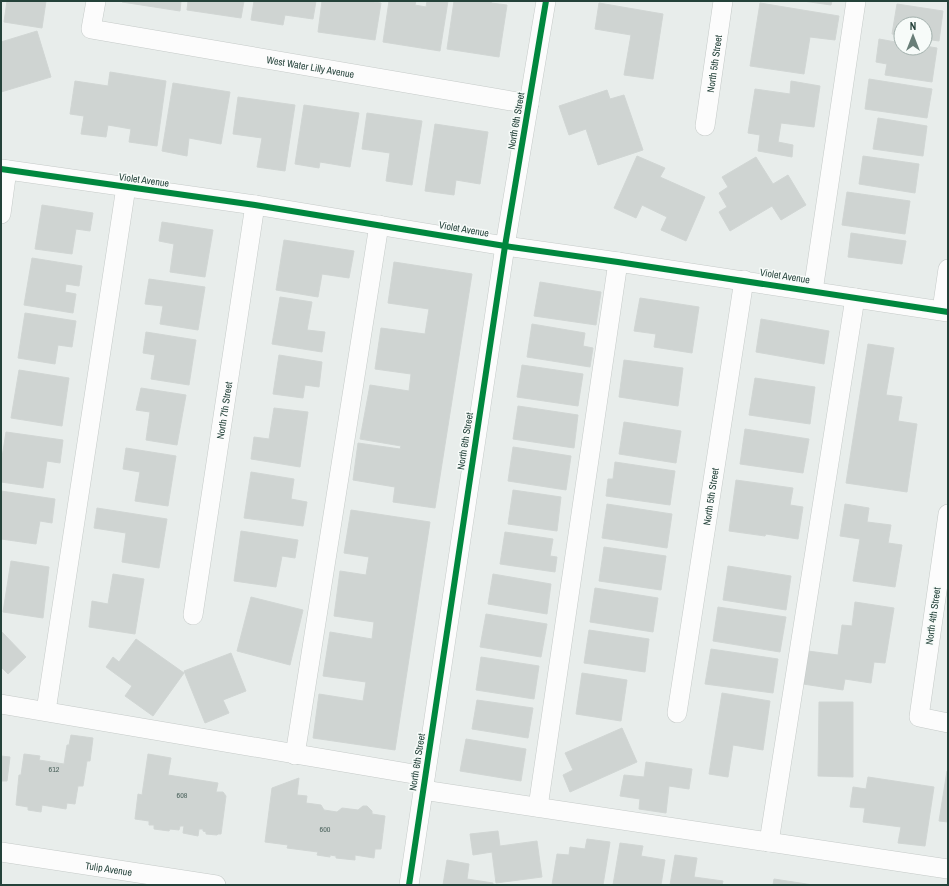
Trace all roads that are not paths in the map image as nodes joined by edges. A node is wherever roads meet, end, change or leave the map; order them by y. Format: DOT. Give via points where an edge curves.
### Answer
graph roads {
  1 [pos="96,1"];
  2 [pos="546,1"];
  3 [pos="723,1"];
  4 [pos="856,1"];
  5 [pos="530,104"];
  6 [pos="705,126"];
  7 [pos="4,170"];
  8 [pos="126,187"];
  9 [pos="255,205"];
  10 [pos="1,214"];
  11 [pos="379,225"];
  12 [pos="505,246"];
  13 [pos="618,262"];
  14 [pos="948,269"];
  15 [pos="744,280"];
  16 [pos="813,291"];
  17 [pos="855,298"];
  18 [pos="945,311"];
  19 [pos="948,514"];
  20 [pos="192,615"];
  21 [pos="1,704"];
  22 [pos="46,711"];
  23 [pos="677,713"];
  24 [pos="948,723"];
  25 [pos="295,755"];
  26 [pos="424,783"];
  27 [pos="538,808"];
  28 [pos="769,842"];
  29 [pos="1,852"];
  30 [pos="948,869"];
  31 [pos="216,885"];
  32 [pos="409,885"];
  1 -- 5 [label="street, West Water Lilly Avenue" via="91,29"];
  2 -- 5 [label="street, North 6th Street"];
  3 -- 6 [label="street, North 5th Street"];
  4 -- 16 [label="street"];
  5 -- 12 [label="street, North 6th Street"];
  7 -- 8 [label="street, Violet Avenue"];
  7 -- 10 [label="street"];
  8 -- 9 [label="street, Violet Avenue"];
  8 -- 22 [label="street"];
  9 -- 11 [label="street, Violet Avenue"];
  9 -- 20 [label="street, North 7th Street"];
  11 -- 12 [label="street, Violet Avenue"];
  11 -- 25 [label="street"];
  12 -- 13 [label="street, Violet Avenue"];
  12 -- 26 [label="street, North 6th Street"];
  13 -- 15 [label="street, Violet Avenue"];
  13 -- 27 [label="street"];
  14 -- 18 [label="street"];
  15 -- 16 [label="street, Violet Avenue"];
  15 -- 23 [label="street, North 5th Street"];
  16 -- 17 [label="street, Violet Avenue"];
  17 -- 18 [label="street, Violet Avenue"];
  17 -- 28 [label="street"];
  19 -- 24 [label="street, North 4th Street" via="919,717"];
  21 -- 22 [label="street"];
  22 -- 25 [label="street"];
  25 -- 26 [label="street"];
  26 -- 27 [label="street"];
  26 -- 32 [label="street, North 6th Street"];
  27 -- 28 [label="street"];
  28 -- 30 [label="street"];
  29 -- 31 [label="street, Tulip Avenue"];
}
